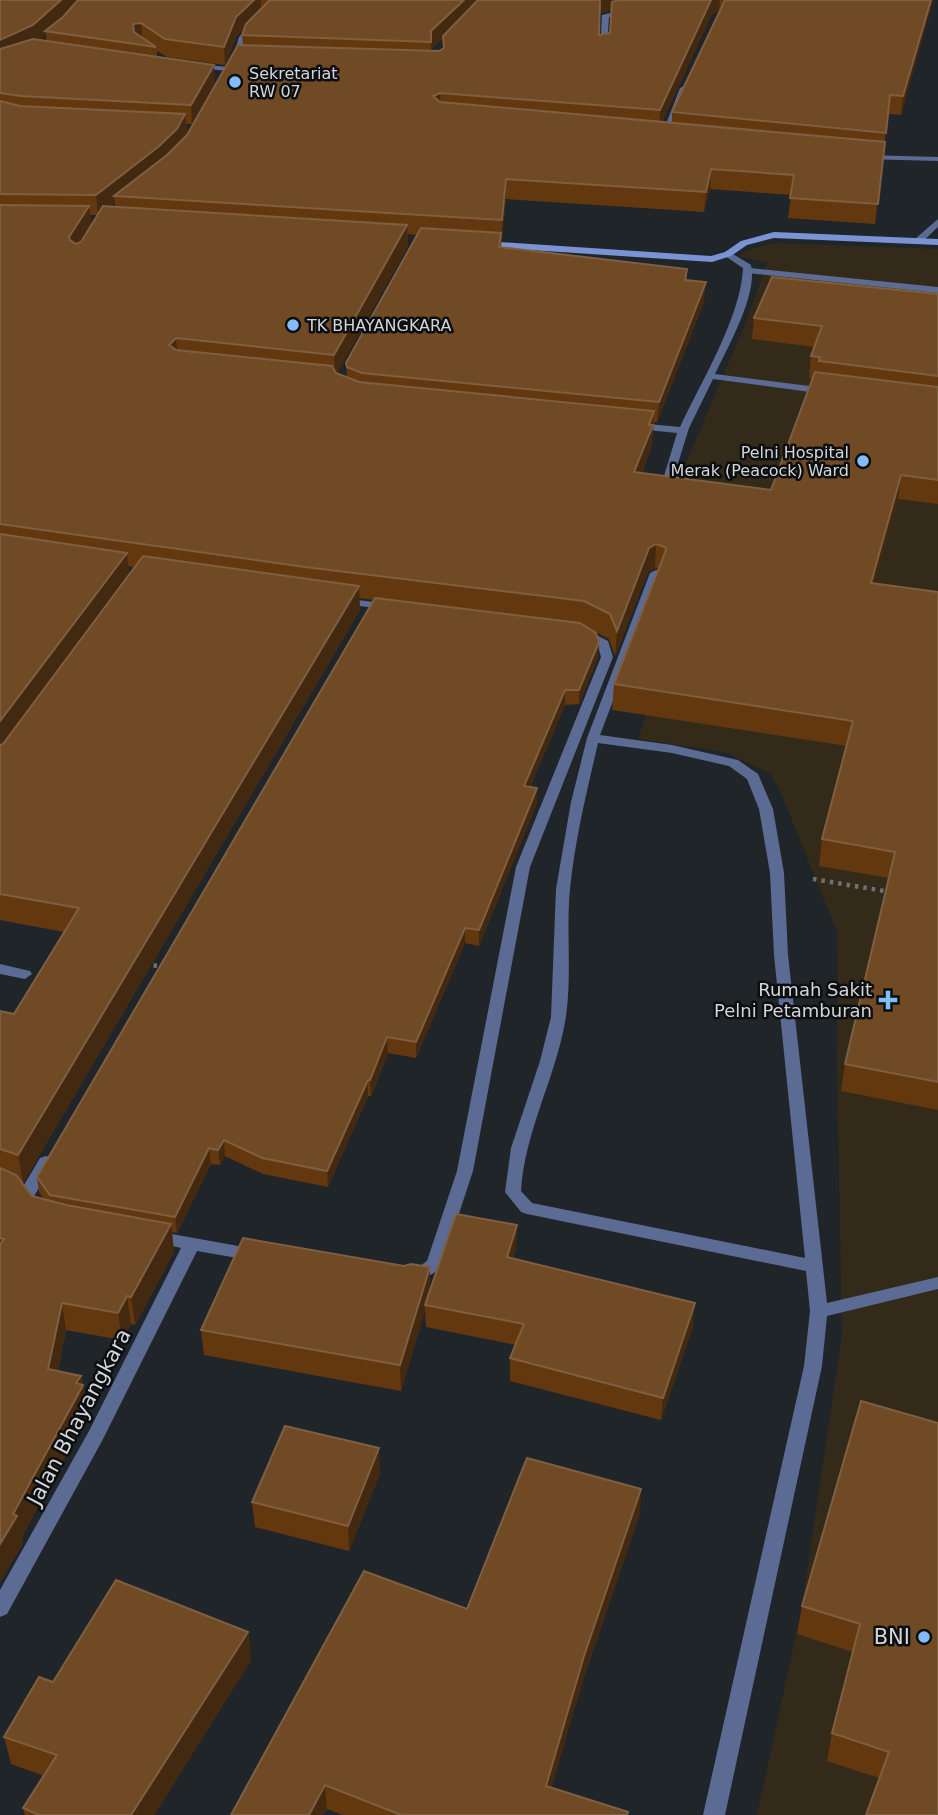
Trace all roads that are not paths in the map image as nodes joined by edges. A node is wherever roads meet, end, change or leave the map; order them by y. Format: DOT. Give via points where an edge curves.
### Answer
graph roads {
  1 [pos="281,0"];
  2 [pos="630,0"];
  3 [pos="261,8"];
  4 [pos="271,9"];
  5 [pos="603,49"];
  6 [pos="236,58"];
  7 [pos="249,59"];
  8 [pos="183,64"];
  9 [pos="229,69"];
  10 [pos="196,75"];
  11 [pos="209,77"];
  12 [pos="689,78"];
  13 [pos="222,79"];
  14 [pos="650,134"];
  15 [pos="664,135"];
  16 [pos="676,137"];
  17 [pos="853,156"];
  18 [pos="938,159"];
  19 [pos="938,222"];
  20 [pos="918,241"];
  21 [pos="938,242"];
  22 [pos="471,243"];
  23 [pos="727,254"];
  24 [pos="750,271"];
  25 [pos="938,290"];
  26 [pos="711,376"];
  27 [pos="831,391"];
  28 [pos="630,425"];
  29 [pos="683,430"];
  30 [pos="669,475"];
  31 [pos="656,573"];
  32 [pos="332,600"];
  33 [pos="397,608"];
  34 [pos="567,630"];
  35 [pos="593,738"];
  36 [pos="0,969"];
  37 [pos="25,974"];
  38 [pos="55,1146"];
  39 [pos="9,1187"];
  40 [pos="27,1194"];
  41 [pos="41,1205"];
  42 [pos="138,1235"];
  43 [pos="192,1243"];
  44 [pos="272,1258"];
  45 [pos="816,1267"];
  46 [pos="405,1283"];
  47 [pos="938,1283"];
  48 [pos="819,1311"];
  49 [pos="0,1608"];
  50 [pos="714,1815"];
  1 -- 4 [label="street"];
  2 -- 5 [label="street" via="622,13 606,15"];
  3 -- 4 [label="street"];
  4 -- 6 [label="street" via="242,38"];
  6 -- 7 [label="street"];
  6 -- 9 [label="street"];
  8 -- 9 [label="street"];
  9 -- 13 [label="street"];
  10 -- 11 [label="street"];
  12 -- 15 [label="street"];
  14 -- 15 [label="street"];
  15 -- 16 [label="street"];
  17 -- 18 [label="street"];
  19 -- 20 [label="street"];
  20 -- 21 [label="street"];
  20 -- 23 [label="street" via="774,235 744,243"];
  22 -- 23 [label="street" via="712,259"];
  23 -- 24 [label="street"];
  24 -- 25 [label="street"];
  24 -- 26 [label="street"];
  26 -- 27 [label="street"];
  26 -- 29 [label="street"];
  28 -- 29 [label="street"];
  29 -- 30 [label="street"];
  31 -- 35 [label="street"];
  32 -- 33 [label="street" via="367,611"];
  34 -- 46 [label="street" via="583,632 604,644 607,657 523,867 465,1171 434,1265"];
  35 -- 45 [label="street" via="733,763 753,778 766,809 777,873 782,966"];
  35 -- 45 [label="street" via="564,880 558,1019 513,1173 513,1192 527,1208"];
  36 -- 37 [label="street"];
  38 -- 40 [label="street"];
  39 -- 40 [label="street"];
  40 -- 41 [label="street"];
  42 -- 43 [label="street"];
  43 -- 44 [label="street"];
  43 -- 49 [label="street, Jalan Bhayangkara" via="96,1436"];
  45 -- 48 [label="street"];
  47 -- 48 [label="street"];
  48 -- 50 [label="street" via="813,1366"];
}
